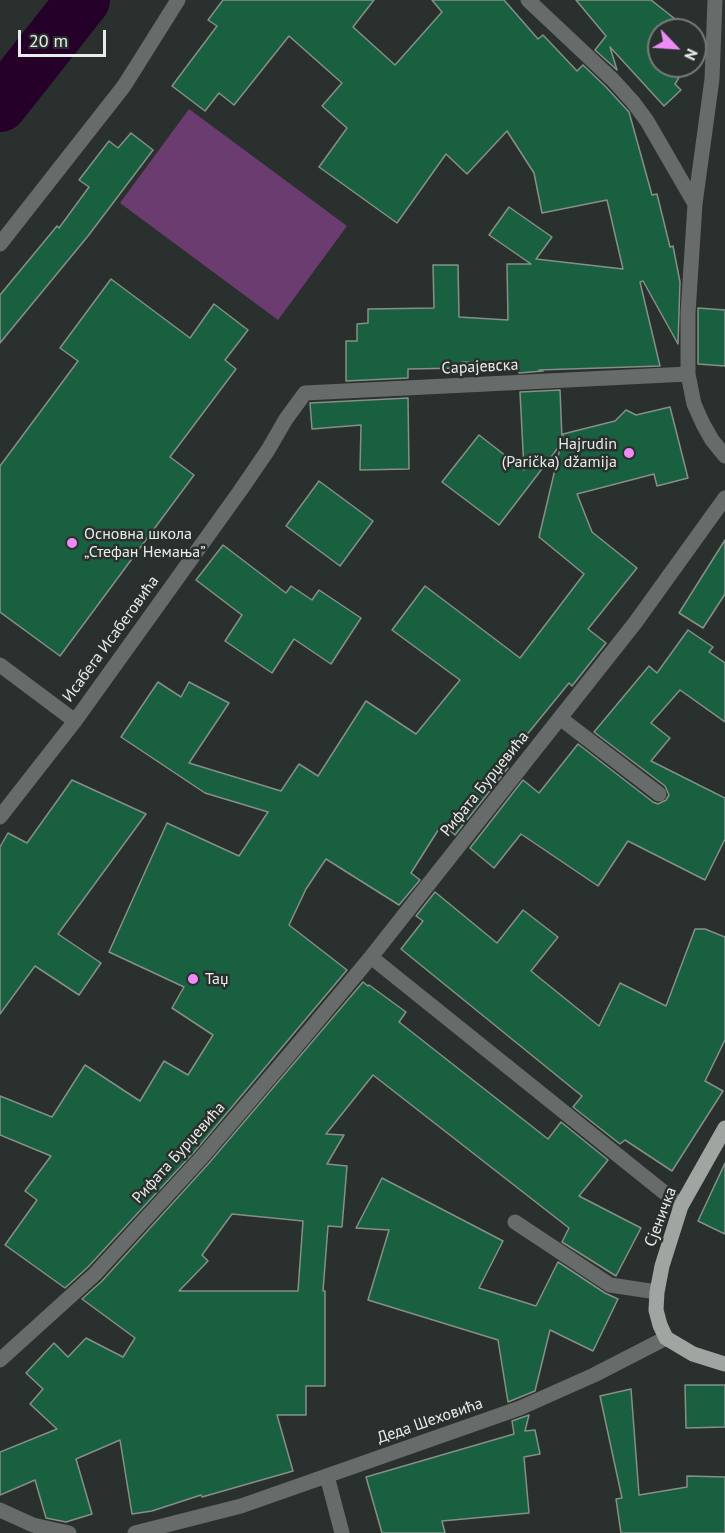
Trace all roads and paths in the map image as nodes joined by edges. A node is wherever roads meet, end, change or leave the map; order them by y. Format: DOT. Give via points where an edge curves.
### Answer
graph roads {
  1 [pos="178,0"];
  2 [pos="528,0"];
  3 [pos="715,0"];
  4 [pos="695,204"];
  5 [pos="0,244"];
  6 [pos="688,374"];
  7 [pos="286,419"];
  8 [pos="725,456"];
  9 [pos="725,498"];
  10 [pos="0,665"];
  11 [pos="560,718"];
  12 [pos="75,721"];
  13 [pos="659,794"];
  14 [pos="0,818"];
  15 [pos="371,957"];
  16 [pos="725,1128"];
  17 [pos="681,1206"];
  18 [pos="515,1222"];
  19 [pos="657,1292"];
  20 [pos="666,1338"];
  21 [pos="0,1360"];
  22 [pos="725,1364"];
  23 [pos="327,1476"];
  24 [pos="0,1510"];
  25 [pos="69,1533"];
  26 [pos="135,1533"];
  27 [pos="342,1533"];
  1 -- 5 [label="street" via="130,77"];
  2 -- 4 [label="street" via="633,102"];
  3 -- 4 [label="street" via="712,79"];
  4 -- 6 [label="street" via="687,313"];
  6 -- 7 [label="street, Сарајевска" via="305,393"];
  6 -- 8 [label="street" via="703,424"];
  7 -- 12 [label="street, Исабега Исабеговића" via="240,491"];
  9 -- 11 [label="street, Рифата Бурџевића" via="635,623"];
  10 -- 12 [label="street"];
  11 -- 13 [label="street"];
  11 -- 15 [label="street, Рифата Бурџевића"];
  12 -- 14 [label="street, Исабега Исабеговића"];
  15 -- 17 [label="street"];
  15 -- 21 [label="street, Рифата Бурџевића" via="202,1157 95,1274"];
  16 -- 17 [label="main road, Сјеничка"];
  17 -- 19 [label="main road, Сјеничка"];
  18 -- 19 [label="street" via="610,1285"];
  19 -- 20 [label="main road, Сјеничка" via="656,1310"];
  20 -- 22 [label="main road" via="693,1354"];
  20 -- 23 [label="street, Деда Шеховића" via="520,1408"];
  23 -- 26 [label="street, Деда Шеховића" via="241,1506"];
  23 -- 27 [label="street"];
  24 -- 25 [label="street" via="33,1525"];
}
